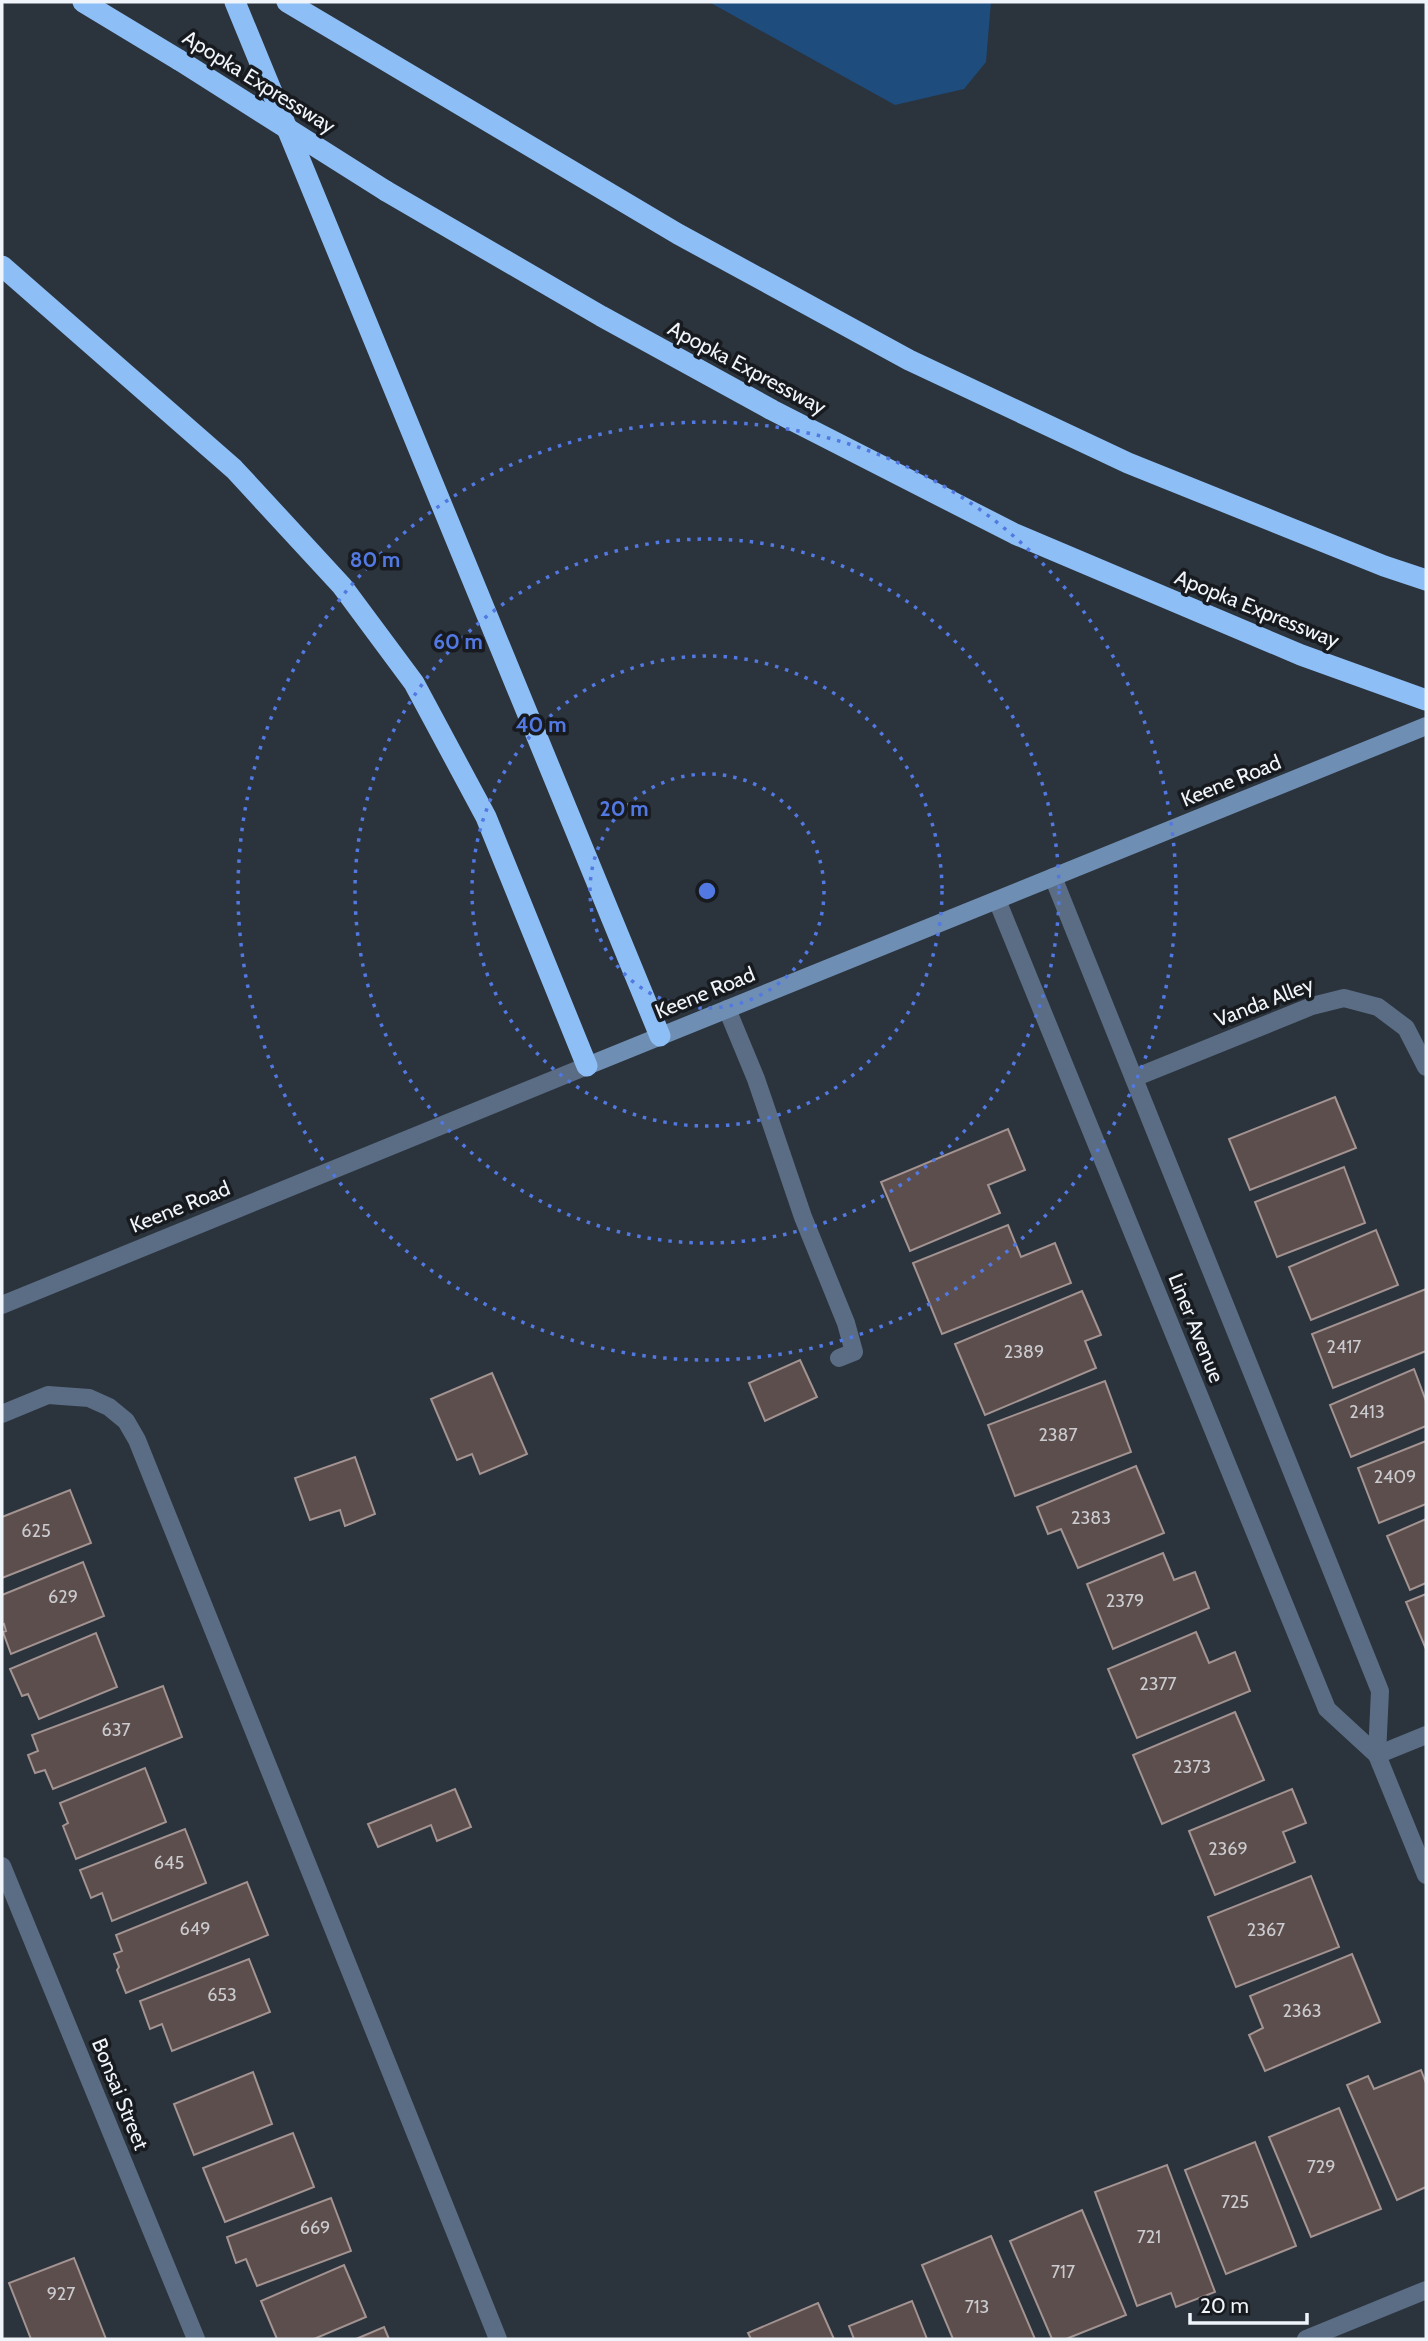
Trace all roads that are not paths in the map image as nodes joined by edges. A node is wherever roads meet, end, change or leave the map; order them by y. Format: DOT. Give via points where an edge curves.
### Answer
graph roads {
  1 [pos="83,2"];
  2 [pos="235,2"];
  3 [pos="287,2"];
  4 [pos="2,265"];
  5 [pos="1426,580"];
  6 [pos="1426,700"];
  7 [pos="1426,726"];
  8 [pos="1053,877"];
  9 [pos="997,900"];
  10 [pos="727,1009"];
  11 [pos="660,1036"];
  12 [pos="587,1066"];
  13 [pos="1426,1067"];
  14 [pos="1135,1079"];
  15 [pos="2,1305"];
  16 [pos="839,1358"];
  17 [pos="2,1414"];
  18 [pos="1426,1735"];
  19 [pos="1377,1755"];
  20 [pos="2,1866"];
  21 [pos="1426,1875"];
  22 [pos="1426,2290"];
  23 [pos="196,2339"];
  24 [pos="498,2339"];
  25 [pos="1306,2339"];
  1 -- 6 [label="highway, Apopka Expressway, bridge" via="386,191 772,410 991,522 1301,655"];
  2 -- 11 [label="highway"];
  3 -- 5 [label="highway" via="678,234 909,360 1128,463"];
  4 -- 12 [label="highway" via="234,469 342,586 414,683 486,817"];
  7 -- 8 [label="main road, Keene Road"];
  8 -- 9 [label="main road, Keene Road"];
  8 -- 14 [label="street, Liner Avenue"];
  9 -- 10 [label="main road, Keene Road"];
  9 -- 19 [label="street, Liner Avenue" via="1328,1709"];
  10 -- 11 [label="main road, Keene Road"];
  10 -- 16 [label="street" via="846,1323 854,1352"];
  11 -- 12 [label="main road, Keene Road"];
  12 -- 15 [label="street, Keene Road"];
  13 -- 14 [label="street, Vanda Alley" via="1406,1028 1378,1007 1344,998 1312,1006"];
  14 -- 19 [label="street, Liner Avenue" via="1380,1691"];
  17 -- 24 [label="street" via="48,1395 89,1398 126,1421"];
  18 -- 19 [label="street"];
  19 -- 21 [label="street, Liner Avenue"];
  20 -- 23 [label="street, Bonsai Street"];
  22 -- 25 [label="street"];
}
